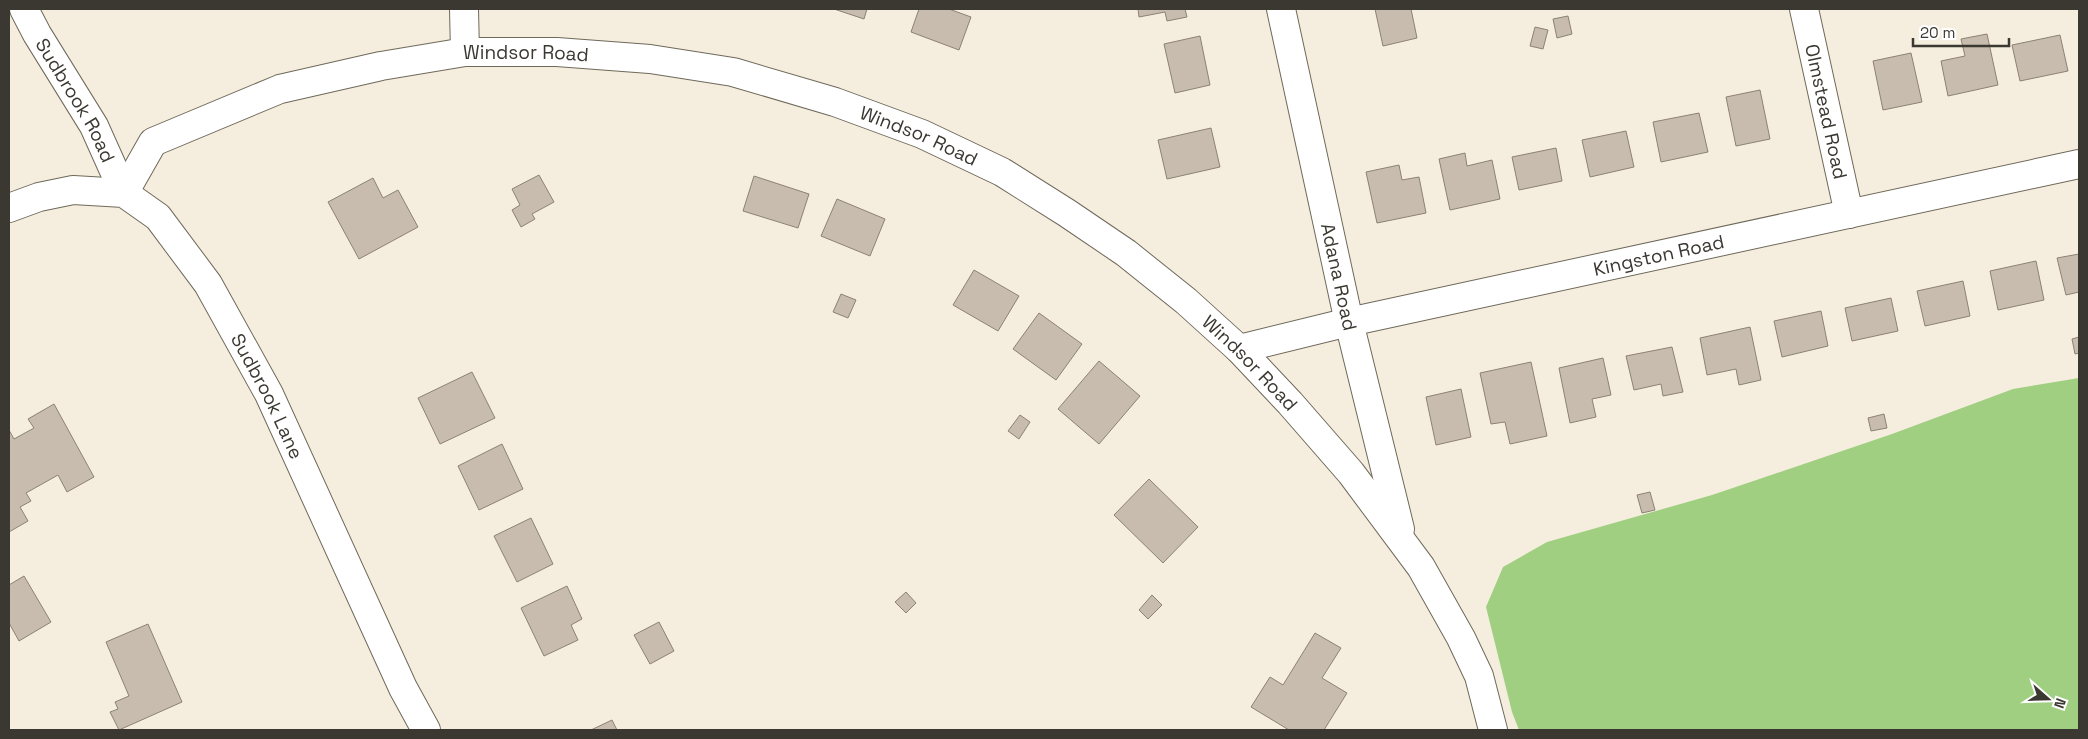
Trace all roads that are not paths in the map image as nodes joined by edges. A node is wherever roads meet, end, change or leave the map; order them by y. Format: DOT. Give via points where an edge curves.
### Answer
graph roads {
  1 [pos="24,9"];
  2 [pos="464,9"];
  3 [pos="1281,9"];
  4 [pos="1804,9"];
  5 [pos="465,52"];
  6 [pos="2079,164"];
  7 [pos="124,193"];
  8 [pos="9,208"];
  9 [pos="1849,214"];
  10 [pos="1349,322"];
  11 [pos="1239,349"];
  12 [pos="1403,543"];
  13 [pos="426,730"];
  14 [pos="1493,730"];
  1 -- 7 [label="street, Sudbrook Road" via="94,126"];
  2 -- 5 [label="street"];
  3 -- 10 [label="street, Adana Road"];
  4 -- 9 [label="street, Olmstead Road"];
  5 -- 7 [label="street, Windsor Road" via="381,66 280,89 253,100 153,142"];
  5 -- 11 [label="street, Windsor Road" via="557,52 650,59 733,72 835,102 922,134 1002,172 1067,213 1141,265"];
  6 -- 9 [label="street, Kingston Road"];
  7 -- 8 [label="street" via="73,190"];
  7 -- 13 [label="street, Sudbrook Lane" via="158,217 208,284 269,394 403,688"];
  9 -- 10 [label="street, Kingston Road"];
  10 -- 11 [label="street, Kingston Road"];
  10 -- 12 [label="street, Adana Road"];
  11 -- 12 [label="street, Windsor Road" via="1351,473"];
  12 -- 14 [label="street, Windsor Road" via="1421,567 1461,638 1479,676"];
}
